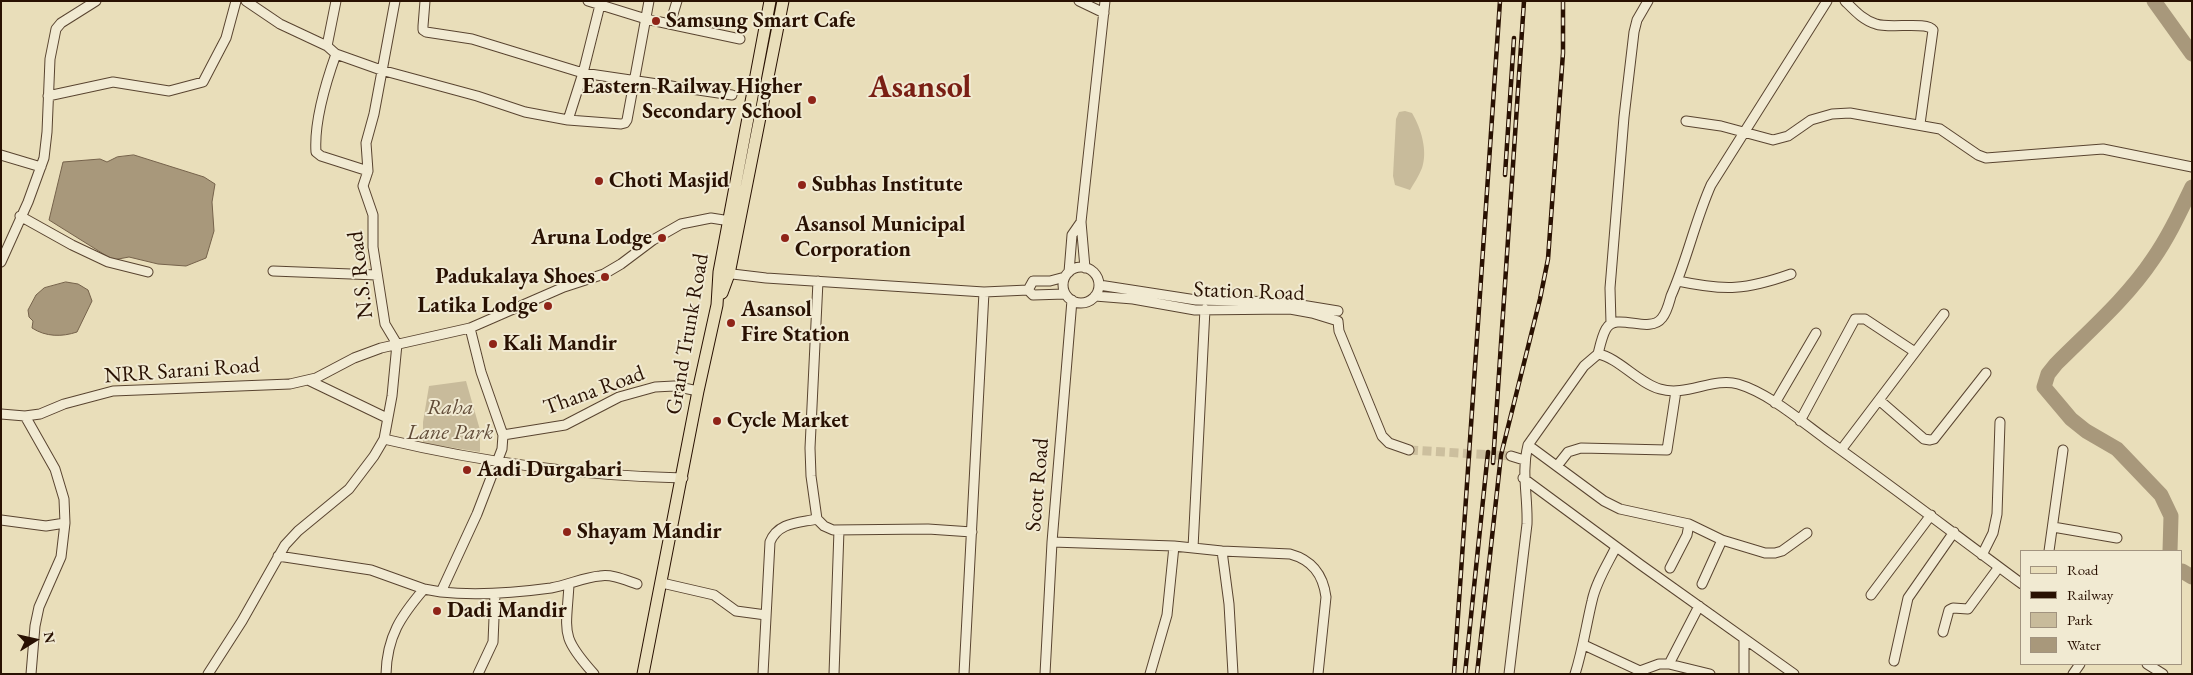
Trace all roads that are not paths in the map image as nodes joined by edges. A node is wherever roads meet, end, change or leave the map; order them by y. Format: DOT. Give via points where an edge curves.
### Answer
graph roads {
  1 [pos="96,1"];
  2 [pos="236,1"];
  3 [pos="246,1"];
  4 [pos="336,1"];
  5 [pos="395,1"];
  6 [pos="425,1"];
  7 [pos="588,1"];
  8 [pos="650,1"];
  9 [pos="677,1"];
  10 [pos="770,1"];
  11 [pos="783,1"];
  12 [pos="1079,1"];
  13 [pos="1105,1"];
  14 [pos="1648,1"];
  15 [pos="1827,1"];
  16 [pos="1845,1"];
  17 [pos="601,3"];
  18 [pos="1104,13"];
  19 [pos="646,19"];
  20 [pos="670,24"];
  21 [pos="740,39"];
  22 [pos="327,46"];
  23 [pos="336,54"];
  24 [pos="381,70"];
  25 [pos="583,73"];
  26 [pos="634,80"];
  27 [pos="732,95"];
  28 [pos="48,96"];
  29 [pos="568,120"];
  30 [pos="1686,121"];
  31 [pos="1920,124"];
  32 [pos="1744,133"];
  33 [pos="1,155"];
  34 [pos="41,167"];
  35 [pos="2192,167"];
  36 [pos="368,171"];
  37 [pos="20,216"];
  38 [pos="730,222"];
  39 [pos="1081,222"];
  40 [pos="1,262"];
  41 [pos="1085,268"];
  42 [pos="273,271"];
  43 [pos="148,272"];
  44 [pos="724,273"];
  45 [pos="1067,274"];
  46 [pos="1791,274"];
  47 [pos="377,275"];
  48 [pos="818,281"];
  49 [pos="1678,281"];
  50 [pos="1099,285"];
  51 [pos="1028,290"];
  52 [pos="984,292"];
  53 [pos="1096,296"];
  54 [pos="1068,297"];
  55 [pos="1205,309"];
  56 [pos="1338,311"];
  57 [pos="1944,314"];
  58 [pos="1611,323"];
  59 [pos="470,328"];
  60 [pos="1816,333"];
  61 [pos="397,344"];
  62 [pos="1915,352"];
  63 [pos="1598,354"];
  64 [pos="1986,373"];
  65 [pos="308,380"];
  66 [pos="698,391"];
  67 [pos="1676,391"];
  68 [pos="1879,400"];
  69 [pos="1775,403"];
  70 [pos="1,414"];
  71 [pos="25,416"];
  72 [pos="387,418"];
  73 [pos="1800,421"];
  74 [pos="2000,422"];
  75 [pos="503,435"];
  76 [pos="384,439"];
  77 [pos="1528,445"];
  78 [pos="1409,450"];
  79 [pos="1841,450"];
  80 [pos="2063,450"];
  81 [pos="1512,456"];
  82 [pos="498,460"];
  83 [pos="1524,460"];
  84 [pos="1557,466"];
  85 [pos="683,478"];
  86 [pos="1523,478"];
  87 [pos="1931,515"];
  88 [pos="818,519"];
  89 [pos="1,520"];
  90 [pos="65,524"];
  91 [pos="1689,524"];
  92 [pos="2053,527"];
  93 [pos="839,530"];
  94 [pos="972,532"];
  95 [pos="1954,532"];
  96 [pos="1807,533"];
  97 [pos="2117,538"];
  98 [pos="1722,540"];
  99 [pos="1052,542"];
  100 [pos="1174,546"];
  101 [pos="1616,547"];
  102 [pos="1193,548"];
  103 [pos="2049,550"];
  104 [pos="1222,551"];
  105 [pos="1982,555"];
  106 [pos="278,556"];
  107 [pos="1998,567"];
  108 [pos="1670,568"];
  109 [pos="662,583"];
  110 [pos="2020,583"];
  111 [pos="637,584"];
  112 [pos="1702,584"];
  113 [pos="569,585"];
  114 [pos="424,589"];
  115 [pos="441,592"];
  116 [pos="495,594"];
  117 [pos="1871,595"];
  118 [pos="1699,606"];
  119 [pos="766,615"];
  120 [pos="1943,632"];
  121 [pos="1744,639"];
  122 [pos="1584,645"];
  123 [pos="1894,661"];
  124 [pos="1669,664"];
  125 [pos="2149,665"];
  126 [pos="32,674"];
  127 [pos="208,674"];
  128 [pos="386,674"];
  129 [pos="478,674"];
  130 [pos="594,674"];
  131 [pos="643,674"];
  132 [pos="763,674"];
  133 [pos="834,674"];
  134 [pos="964,674"];
  135 [pos="1045,674"];
  136 [pos="1150,674"];
  137 [pos="1233,674"];
  138 [pos="1318,674"];
  139 [pos="1509,674"];
  140 [pos="1574,674"];
  141 [pos="1710,674"];
  142 [pos="1744,674"];
  143 [pos="1794,674"];
  144 [pos="2163,674"];
  1 -- 28 [label="street" via="60,23 56,29 50,58"];
  2 -- 28 [label="street" via="226,38 203,82 169,91 113,82"];
  3 -- 22 [label="street" via="280,24"];
  4 -- 22 [label="street"];
  5 -- 24 [label="street, N.S. Road"];
  6 -- 25 [label="street" via="422,26 426,32 472,39"];
  7 -- 17 [label="street"];
  8 -- 19 [label="street"];
  9 -- 20 [label="street"];
  10 -- 38 [label="main road, Grand Trunk Road"];
  11 -- 44 [label="main road"];
  12 -- 18 [label="street"];
  13 -- 18 [label="street"];
  14 -- 58 [label="street" via="1634,32 1625,107 1610,288"];
  15 -- 32 [label="street"];
  16 -- 31 [label="street" via="1866,20 1878,25 1928,26 1933,30"];
  17 -- 19 [label="street"];
  17 -- 25 [label="street"];
  18 -- 39 [label="street"];
  19 -- 20 [label="street"];
  19 -- 26 [label="street"];
  20 -- 21 [label="street"];
  22 -- 23 [label="street"];
  23 -- 24 [label="street"];
  23 -- 36 [label="street" via="317,130 316,152"];
  24 -- 29 [label="street" via="525,112"];
  24 -- 36 [label="street, N.S. Road" via="366,143"];
  25 -- 26 [label="street"];
  25 -- 29 [label="street"];
  26 -- 27 [label="street"];
  26 -- 29 [label="street" via="625,123"];
  28 -- 34 [label="street" via="47,132"];
  30 -- 32 [label="street"];
  31 -- 32 [label="street" via="1840,113 1811,120 1781,139"];
  31 -- 35 [label="street" via="1940,129 1986,158 2103,149"];
  32 -- 49 [label="street" via="1711,185 1698,214"];
  33 -- 34 [label="street"];
  34 -- 37 [label="street"];
  36 -- 47 [label="street, N.S. Road" via="363,186 373,214"];
  37 -- 40 [label="street"];
  37 -- 43 [label="street" via="108,262"];
  38 -- 44 [label="main road, Grand Trunk Road"];
  38 -- 59 [label="street, NRR Sarani Road" via="712,218 676,226 612,270"];
  39 -- 41 [label="street"];
  39 -- 45 [label="street" via="1072,235"];
  41 -- 45 [label="street" via="1074,268"];
  41 -- 50 [label="street" via="1095,274"];
  42 -- 47 [label="street"];
  44 -- 48 [label="street"];
  44 -- 66 [label="main road, Grand Trunk Road"];
  45 -- 51 [label="street" via="1050,281 1033,281"];
  45 -- 54 [label="street" via="1063,282"];
  46 -- 49 [label="street" via="1757,285 1718,288"];
  47 -- 61 [label="street, N.S. Road" via="384,324"];
  48 -- 52 [label="street"];
  48 -- 88 [label="street" via="810,448"];
  49 -- 58 [label="street" via="1662,317 1656,322"];
  50 -- 53 [label="street"];
  50 -- 56 [label="street, Station Road" via="1196,300 1283,302"];
  51 -- 52 [label="street"];
  51 -- 54 [label="street" via="1033,295"];
  52 -- 94 [label="street"];
  53 -- 54 [label="street" via="1080,303"];
  53 -- 55 [label="street, Station Road" via="1133,299 1181,309"];
  54 -- 99 [label="street, Scott Road"];
  55 -- 78 [label="street, Station Road" via="1290,309 1338,321 1339,331 1382,436 1390,443"];
  55 -- 102 [label="street"];
  57 -- 62 [label="street"];
  58 -- 63 [label="street"];
  59 -- 61 [label="street, NRR Sarani Road"];
  59 -- 75 [label="street"];
  60 -- 69 [label="street"];
  61 -- 65 [label="street, NRR Sarani Road" via="354,358"];
  61 -- 72 [label="street, N.S. Road"];
  62 -- 68 [label="street"];
  62 -- 73 [label="street" via="1865,319 1855,319"];
  63 -- 67 [label="street" via="1658,389"];
  63 -- 77 [label="street" via="1584,366"];
  64 -- 68 [label="street" via="1934,439 1924,439"];
  65 -- 71 [label="street, NRR Sarani Road" via="290,384 113,391"];
  65 -- 72 [label="street"];
  66 -- 75 [label="street, Thana Road" via="674,386 655,387 619,397 565,425"];
  66 -- 85 [label="main road, Grand Trunk Road"];
  67 -- 69 [label="street" via="1728,383 1747,387"];
  67 -- 84 [label="street" via="1667,450 1581,448 1568,452"];
  68 -- 79 [label="street"];
  69 -- 73 [label="street"];
  70 -- 71 [label="street, NRR Sarani Road"];
  71 -- 90 [label="street" via="55,469 64,499"];
  72 -- 76 [label="street, N.S. Road"];
  73 -- 79 [label="street"];
  74 -- 105 [label="street" via="1997,514 1993,533"];
  75 -- 82 [label="street"];
  76 -- 82 [label="street"];
  76 -- 106 [label="street, N.S. Road" via="349,489 298,531"];
  77 -- 83 [label="street"];
  77 -- 84 [label="street"];
  79 -- 87 [label="street"];
  80 -- 92 [label="street"];
  81 -- 83 [label="street"];
  82 -- 85 [label="street" via="583,472"];
  82 -- 115 [label="street"];
  83 -- 86 [label="street"];
  84 -- 91 [label="street" via="1612,506"];
  85 -- 109 [label="main road, Grand Trunk Road"];
  86 -- 101 [label="street"];
  86 -- 139 [label="street" via="1527,524"];
  87 -- 95 [label="street"];
  87 -- 117 [label="street"];
  88 -- 93 [label="street" via="824,526"];
  88 -- 119 [label="street" via="781,527 774,533 770,542"];
  89 -- 90 [label="street" via="46,526"];
  90 -- 126 [label="street" via="61,557 39,607"];
  91 -- 98 [label="street"];
  91 -- 108 [label="street" via="1687,535"];
  92 -- 97 [label="street"];
  92 -- 103 [label="street"];
  93 -- 94 [label="street"];
  93 -- 133 [label="street"];
  94 -- 134 [label="street"];
  95 -- 105 [label="street"];
  95 -- 123 [label="street" via="1908,598"];
  96 -- 98 [label="street" via="1775,554"];
  98 -- 112 [label="street"];
  99 -- 100 [label="street"];
  99 -- 135 [label="street, Scott Road"];
  100 -- 102 [label="street"];
  100 -- 136 [label="street" via="1167,615"];
  101 -- 118 [label="street"];
  101 -- 122 [label="street" via="1592,600"];
  102 -- 104 [label="street"];
  104 -- 137 [label="street"];
  104 -- 138 [label="street" via="1290,554 1308,561 1315,568 1326,596"];
  105 -- 107 [label="street"];
  106 -- 114 [label="street" via="371,570"];
  106 -- 127 [label="street, N.S. Road"];
  107 -- 110 [label="street"];
  107 -- 120 [label="street" via="1968,609 1950,609"];
  109 -- 119 [label="street" via="714,596 736,611"];
  109 -- 131 [label="main road, Grand Trunk Road"];
  111 -- 113 [label="street" via="612,576 600,576"];
  113 -- 116 [label="street"];
  113 -- 130 [label="street" via="567,638"];
  114 -- 115 [label="street"];
  114 -- 128 [label="street" via="394,629"];
  115 -- 116 [label="street"];
  116 -- 129 [label="street" via="492,642"];
  118 -- 121 [label="street"];
  118 -- 124 [label="street"];
  119 -- 132 [label="street"];
  121 -- 142 [label="street"];
  121 -- 143 [label="street"];
  122 -- 124 [label="street" via="1640,671"];
  122 -- 140 [label="street"];
  124 -- 141 [label="street"];
  125 -- 144 [label="street"];
}
